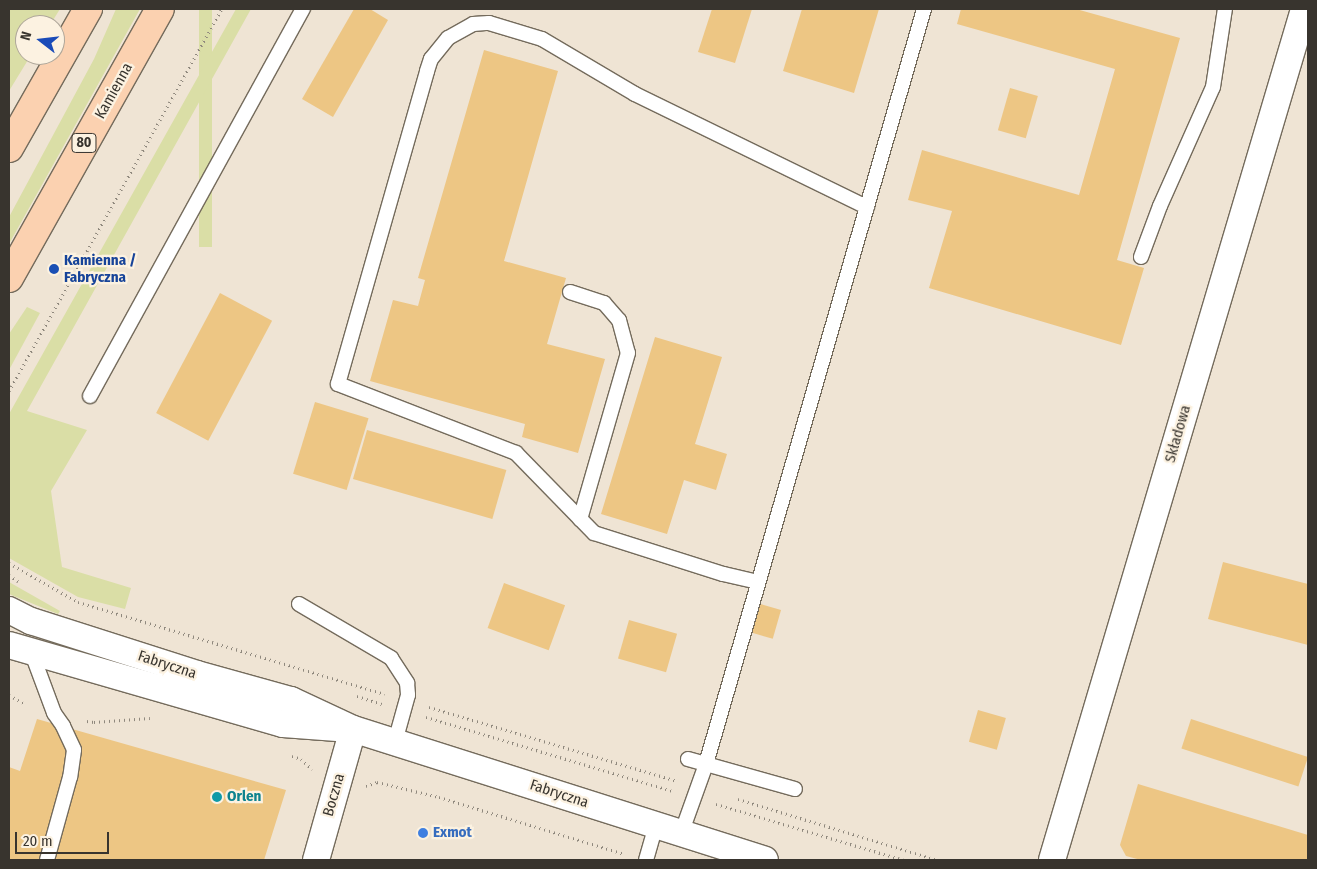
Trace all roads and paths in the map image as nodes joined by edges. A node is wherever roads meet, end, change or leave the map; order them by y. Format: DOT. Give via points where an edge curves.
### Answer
graph roads {
  1 [pos="88,9"];
  2 [pos="160,9"];
  3 [pos="222,9"];
  4 [pos="303,9"];
  5 [pos="924,9"];
  6 [pos="1225,9"];
  7 [pos="1304,9"];
  8 [pos="9,148"];
  9 [pos="866,207"];
  10 [pos="1141,257"];
  11 [pos="9,278"];
  12 [pos="570,292"];
  13 [pos="9,391"];
  14 [pos="90,396"];
  15 [pos="580,519"];
  16 [pos="9,563"];
  17 [pos="9,575"];
  18 [pos="758,582"];
  19 [pos="25,585"];
  20 [pos="299,604"];
  21 [pos="9,610"];
  22 [pos="20,648"];
  23 [pos="352,694"];
  24 [pos="9,695"];
  25 [pos="406,706"];
  26 [pos="54,713"];
  27 [pos="160,717"];
  28 [pos="353,729"];
  29 [pos="395,742"];
  30 [pos="284,753"];
  31 [pos="688,759"];
  32 [pos="706,764"];
  33 [pos="314,779"];
  34 [pos="795,789"];
  35 [pos="695,792"];
  36 [pos="360,793"];
  37 [pos="656,825"];
  38 [pos="681,834"];
  39 [pos="47,860"];
  40 [pos="316,860"];
  41 [pos="646,860"];
  42 [pos="765,860"];
  43 [pos="904,860"];
  44 [pos="938,860"];
  45 [pos="1052,860"];
  1 -- 8 [label="main road"];
  2 -- 11 [label="main road, Kamienna / 80"];
  3 -- 13 [label="path"];
  4 -- 14 [label="lane"];
  5 -- 9 [label="lane"];
  6 -- 10 [label="lane" via="1213,87"];
  7 -- 45 [label="street, Składowa"];
  9 -- 15 [label="lane" via="635,94 542,39 489,24 473,24 448,38 431,59 427,71 338,384 516,453"];
  9 -- 18 [label="lane"];
  12 -- 15 [label="lane" via="604,303 619,320 628,353"];
  15 -- 18 [label="lane" via="594,534"];
  16 -- 25 [label="path" via="78,602"];
  17 -- 19 [label="path"];
  18 -- 32 [label="lane"];
  20 -- 25 [label="lane" via="391,658 407,683"];
  21 -- 28 [label="street, Fabryczna" via="31,621 197,674 291,700"];
  22 -- 26 [label="lane"];
  22 -- 28 [label="street, Fabryczna" via="283,724"];
  23 -- 25 [label="path"];
  24 -- 26 [label="path"];
  25 -- 29 [label="lane"];
  25 -- 35 [label="path"];
  25 -- 35 [label="path"];
  26 -- 27 [label="path" via="94,722"];
  26 -- 39 [label="lane" via="74,750"];
  28 -- 29 [label="street, Fabryczna"];
  28 -- 40 [label="street, Boczna"];
  29 -- 37 [label="street, Fabryczna"];
  30 -- 33 [label="path" via="302,759 313,770"];
  31 -- 32 [label="lane"];
  32 -- 34 [label="lane"];
  32 -- 35 [label="lane"];
  35 -- 38 [label="lane"];
  35 -- 43 [label="path"];
  35 -- 44 [label="path"];
  36 -- 41 [label="path" via="377,782 439,797"];
  37 -- 38 [label="street, Fabryczna"];
  37 -- 41 [label="lane"];
  38 -- 42 [label="street, Fabryczna"];
}
